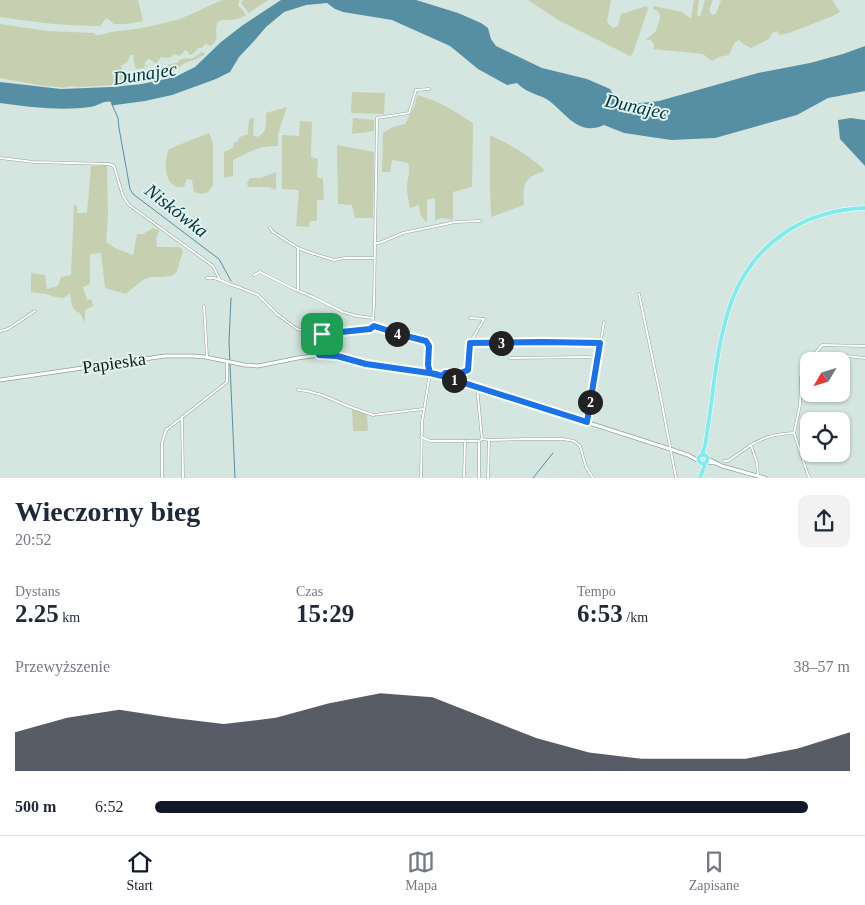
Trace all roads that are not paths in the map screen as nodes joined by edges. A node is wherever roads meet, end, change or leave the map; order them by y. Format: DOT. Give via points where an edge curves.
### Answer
graph roads {
  1 [pos="429,89"];
  2 [pos="0,158"];
  3 [pos="865,208"];
  4 [pos="480,221"];
  5 [pos="270,228"];
  6 [pos="374,244"];
  7 [pos="298,248"];
  8 [pos="374,258"];
  9 [pos="254,274"];
  10 [pos="207,278"];
  11 [pos="220,280"];
  12 [pos="298,291"];
  13 [pos="639,294"];
  14 [pos="204,306"];
  15 [pos="35,311"];
  16 [pos="373,318"];
  17 [pos="470,318"];
  18 [pos="604,322"];
  19 [pos="374,326"];
  20 [pos="0,331"];
  21 [pos="322,334"];
  22 [pos="470,343"];
  23 [pos="600,343"];
  24 [pos="865,346"];
  25 [pos="319,355"];
  26 [pos="850,356"];
  27 [pos="208,357"];
  28 [pos="510,358"];
  29 [pos="598,358"];
  30 [pos="865,358"];
  31 [pos="229,362"];
  32 [pos="430,373"];
  33 [pos="442,376"];
  34 [pos="0,380"];
  35 [pos="477,386"];
  36 [pos="298,390"];
  37 [pos="424,409"];
  38 [pos="182,417"];
  39 [pos="587,422"];
  40 [pos="794,433"];
  41 [pos="421,436"];
  42 [pos="482,439"];
  43 [pos="489,440"];
  44 [pos="464,441"];
  45 [pos="479,441"];
  46 [pos="751,445"];
  47 [pos="670,448"];
  48 [pos="703,460"];
  49 [pos="724,461"];
  50 [pos="700,475"];
  51 [pos="759,476"];
  52 [pos="464,477"];
  53 [pos="162,478"];
  54 [pos="183,478"];
  55 [pos="421,478"];
  56 [pos="479,478"];
  57 [pos="488,478"];
  58 [pos="593,478"];
  59 [pos="676,478"];
  60 [pos="765,478"];
  61 [pos="810,478"];
  1 -- 6 [label="street" via="416,90 409,113 377,118"];
  2 -- 11 [label="street" via="114,166 123,196 130,205 213,266"];
  3 -- 48 [label="main road" via="821,215 787,231 755,259 746,272 724,323"];
  4 -- 6 [label="street" via="455,222 403,233"];
  5 -- 7 [label="street"];
  6 -- 8 [label="street"];
  7 -- 8 [label="street" via="334,260"];
  7 -- 12 [label="street"];
  8 -- 16 [label="street"];
  9 -- 12 [label="street" via="260,272"];
  10 -- 11 [label="street"];
  11 -- 21 [label="street" via="258,295 297,329"];
  12 -- 16 [label="street" via="343,312"];
  13 -- 47 [label="street"];
  14 -- 27 [label="street"];
  15 -- 20 [label="street"];
  16 -- 19 [label="street"];
  17 -- 22 [label="street" via="484,319"];
  18 -- 23 [label="street"];
  19 -- 21 [label="street"];
  19 -- 32 [label="street" via="426,341"];
  21 -- 25 [label="street"];
  22 -- 23 [label="street"];
  22 -- 33 [label="street" via="468,370"];
  23 -- 29 [label="street"];
  24 -- 40 [label="street" via="820,347 804,367"];
  25 -- 31 [label="street, Papieska" via="252,366"];
  25 -- 32 [label="street, Papieska"];
  26 -- 30 [label="street"];
  27 -- 31 [label="street, Papieska"];
  27 -- 34 [label="street, Papieska" via="165,356"];
  28 -- 29 [label="street"];
  29 -- 39 [label="street"];
  31 -- 38 [label="street" via="227,382"];
  32 -- 33 [label="street, Papieska"];
  32 -- 37 [label="street"];
  33 -- 35 [label="street, Papieska"];
  35 -- 39 [label="street, Papieska"];
  35 -- 42 [label="street"];
  36 -- 37 [label="street" via="322,395 373,415"];
  37 -- 41 [label="street"];
  38 -- 53 [label="street" via="164,434"];
  38 -- 54 [label="street"];
  39 -- 47 [label="street, Papieska"];
  40 -- 46 [label="street" via="775,434"];
  40 -- 61 [label="street"];
  41 -- 44 [label="street" via="430,441"];
  41 -- 55 [label="street"];
  42 -- 43 [label="street"];
  42 -- 45 [label="street"];
  43 -- 57 [label="street"];
  43 -- 58 [label="street" via="574,441 580,446"];
  44 -- 45 [label="street"];
  44 -- 52 [label="street"];
  45 -- 56 [label="street"];
  46 -- 49 [label="street"];
  46 -- 51 [label="street"];
  47 -- 48 [label="street, Papieska"];
  47 -- 59 [label="street"];
  48 -- 50 [label="main road"];
  48 -- 51 [label="street, Papieska"];
  51 -- 60 [label="street, Papieska"];
}
